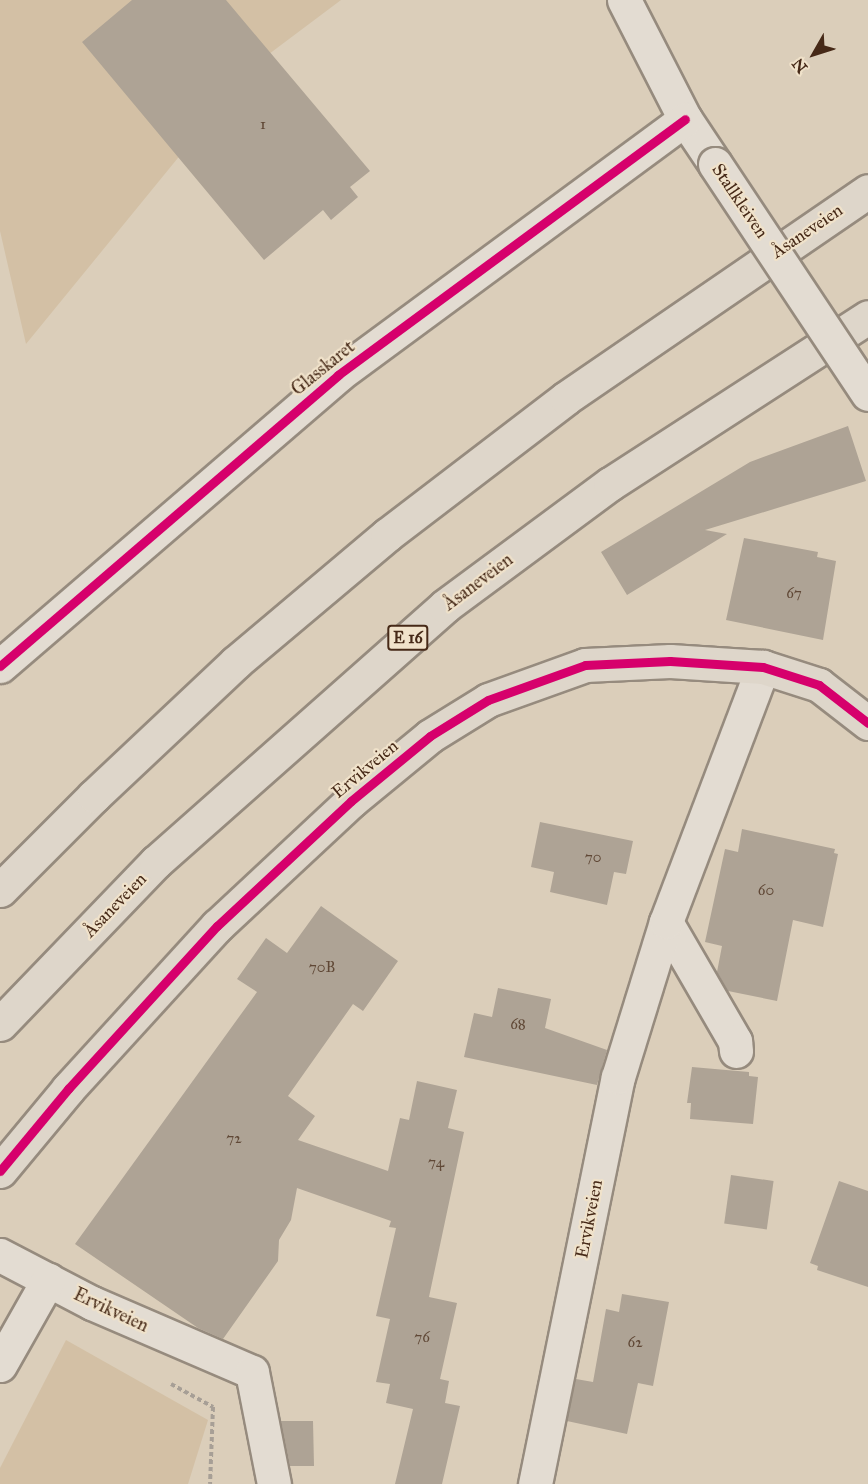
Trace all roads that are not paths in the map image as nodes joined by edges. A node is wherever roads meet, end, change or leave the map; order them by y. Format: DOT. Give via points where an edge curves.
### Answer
graph roads {
  1 [pos="624,0"];
  2 [pos="685,119"];
  3 [pos="868,191"];
  4 [pos="868,317"];
  5 [pos="868,394"];
  6 [pos="0,666"];
  7 [pos="763,667"];
  8 [pos="866,715"];
  9 [pos="0,890"];
  10 [pos="666,922"];
  11 [pos="0,1024"];
  12 [pos="736,1051"];
  13 [pos="0,1171"];
  14 [pos="0,1255"];
  15 [pos="48,1280"];
  16 [pos="0,1365"];
  17 [pos="274,1484"];
  18 [pos="535,1484"];
  1 -- 2 [label="street, Stallkleiven"];
  2 -- 5 [label="street, Stallkleiven, bridge"];
  2 -- 6 [label="street, Glasskaret" via="338,375"];
  3 -- 9 [label="main road, Åsaneveien" via="566,398 387,536 235,663"];
  4 -- 11 [label="main road, Åsaneveien / E 16" via="610,484 445,606 156,862"];
  7 -- 8 [label="main road, Ervikveien" via="819,684"];
  7 -- 10 [label="street, Ervikveien"];
  7 -- 13 [label="main road, Ervikveien" via="670,661 585,665 488,700 430,736 351,801 217,926 68,1089"];
  10 -- 12 [label="street" via="735,1041"];
  10 -- 18 [label="street, Ervikveien" via="618,1077"];
  14 -- 15 [label="street, Ervikveien"];
  15 -- 16 [label="street"];
  15 -- 17 [label="street, Ervikveien" via="92,1304 252,1372"];
}
